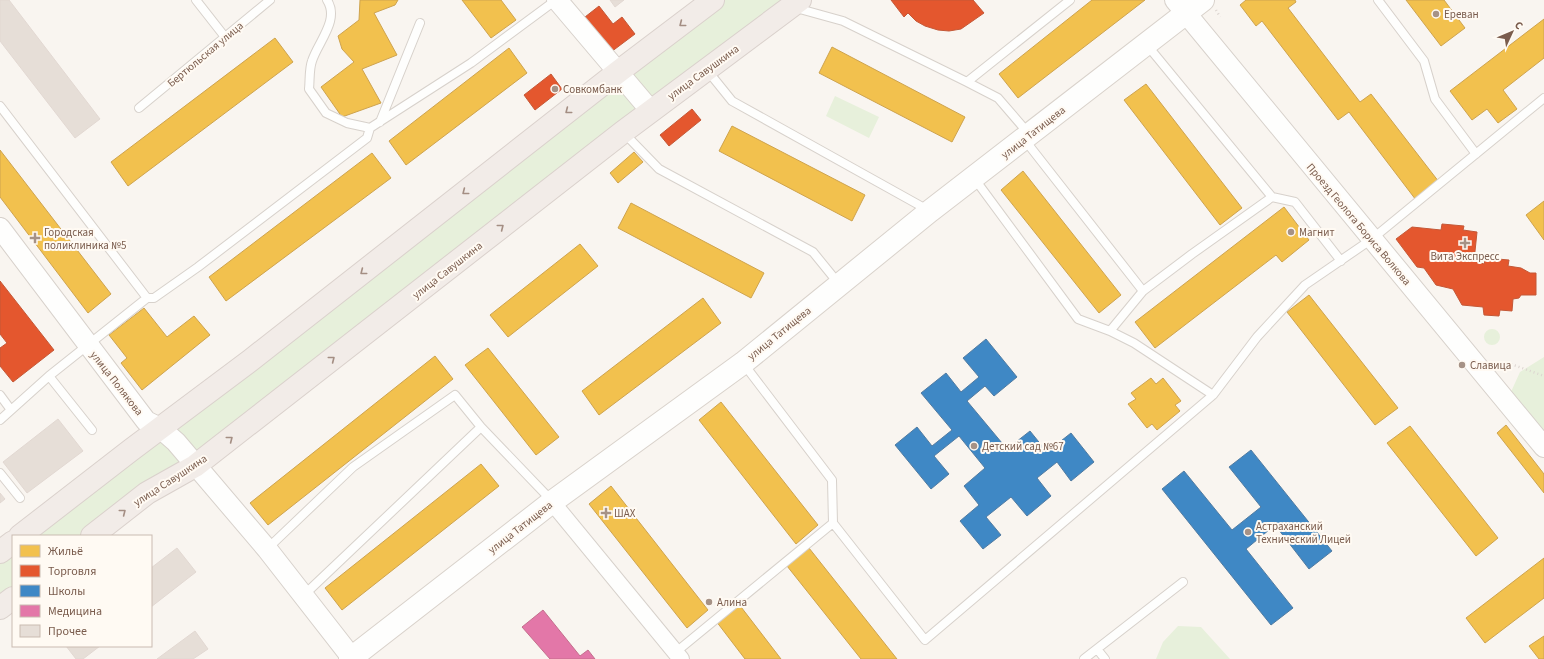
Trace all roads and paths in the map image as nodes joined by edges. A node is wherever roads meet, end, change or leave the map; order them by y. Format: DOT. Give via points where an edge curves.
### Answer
graph roads {
  1 [pos="196,0"];
  2 [pos="270,0"];
  3 [pos="327,0"];
  4 [pos="556,0"];
  5 [pos="713,0"];
  6 [pos="1070,0"];
  7 [pos="1204,0"];
  8 [pos="1378,0"];
  9 [pos="795,3"];
  10 [pos="1181,7"];
  11 [pos="420,23"];
  12 [pos="225,37"];
  13 [pos="1146,44"];
  14 [pos="707,70"];
  15 [pos="618,72"];
  16 [pos="967,82"];
  17 [pos="1544,98"];
  18 [pos="0,106"];
  19 [pos="139,108"];
  20 [pos="651,111"];
  21 [pos="380,122"];
  22 [pos="370,128"];
  23 [pos="623,132"];
  24 [pos="1027,137"];
  25 [pos="1476,154"];
  26 [pos="974,178"];
  27 [pos="1272,197"];
  28 [pos="930,211"];
  29 [pos="0,228"];
  30 [pos="1372,240"];
  31 [pos="1341,261"];
  32 [pos="839,284"];
  33 [pos="1143,291"];
  34 [pos="147,298"];
  35 [pos="1110,330"];
  36 [pos="88,345"];
  37 [pos="743,363"];
  38 [pos="1511,364"];
  39 [pos="49,376"];
  40 [pos="1544,376"];
  41 [pos="1213,394"];
  42 [pos="0,395"];
  43 [pos="11,410"];
  44 [pos="0,420"];
  45 [pos="481,427"];
  46 [pos="160,428"];
  47 [pos="92,430"];
  48 [pos="1544,447"];
  49 [pos="195,466"];
  50 [pos="0,473"];
  51 [pos="20,498"];
  52 [pos="552,502"];
  53 [pos="833,523"];
  54 [pos="21,535"];
  55 [pos="93,535"];
  56 [pos="12,543"];
  57 [pos="267,550"];
  58 [pos="0,552"];
  59 [pos="1183,582"];
  60 [pos="303,596"];
  61 [pos="12,599"];
  62 [pos="0,608"];
  63 [pos="1097,649"];
  64 [pos="678,656"];
  65 [pos="351,658"];
  66 [pos="1084,659"];
  67 [pos="1105,659"];
  1 -- 12 [label="lane"];
  2 -- 12 [label="lane, Бертюльская улица"];
  3 -- 22 [label="lane" via="331,18 312,61 309,89 326,113 347,123"];
  4 -- 15 [label="street"];
  4 -- 21 [label="lane" via="471,63"];
  5 -- 15 [label="highway, one-way"];
  6 -- 16 [label="lane"];
  7 -- 10 [label="main road, улица Татищева"];
  8 -- 25 [label="lane" via="1424,61 1435,99"];
  9 -- 14 [label="highway, улица Савушкина"];
  9 -- 16 [label="lane" via="843,21"];
  10 -- 13 [label="main road, улица Татищева"];
  10 -- 30 [label="street, Проезд Геолога Бориса Волкова"];
  11 -- 21 [label="lane"];
  12 -- 19 [label="lane, Бертюльская улица"];
  13 -- 24 [label="main road, улица Татищева"];
  13 -- 27 [label="lane"];
  14 -- 20 [label="highway, улица Савушкина"];
  14 -- 28 [label="lane" via="732,102"];
  15 -- 20 [label="street"];
  15 -- 46 [label="highway, one-way" via="251,360"];
  16 -- 24 [label="lane" via="998,98"];
  17 -- 25 [label="lane"];
  18 -- 34 [label="lane"];
  20 -- 23 [label="highway, улица Савушкина"];
  21 -- 22 [label="lane"];
  22 -- 34 [label="lane" via="367,138 198,267 154,298"];
  23 -- 32 [label="lane" via="659,169 814,252"];
  49 -- 23 [label="highway, улица Савушкина, one-way"];
  24 -- 26 [label="main road, улица Татищева"];
  24 -- 33 [label="lane"];
  25 -- 30 [label="lane"];
  26 -- 28 [label="main road, улица Татищева"];
  26 -- 35 [label="lane" via="1078,319"];
  27 -- 31 [label="lane" via="1295,202"];
  27 -- 33 [label="lane"];
  28 -- 32 [label="main road, улица Татищева"];
  29 -- 36 [label="street, улица Полякова"];
  30 -- 31 [label="lane"];
  30 -- 48 [label="street, Проезд Геолога Бориса Волкова"];
  31 -- 41 [label="lane" via="1305,285 1257,337"];
  32 -- 37 [label="main road, улица Татищева"];
  33 -- 35 [label="lane"];
  34 -- 36 [label="lane"];
  35 -- 41 [label="lane"];
  36 -- 39 [label="lane"];
  36 -- 46 [label="street, улица Полякова" via="146,421"];
  37 -- 52 [label="main road, улица Татищева"];
  37 -- 53 [label="lane" via="832,480"];
  38 -- 40 [label="path"];
  39 -- 43 [label="lane"];
  39 -- 47 [label="lane"];
  41 -- 53 [label="lane" via="926,640"];
  42 -- 43 [label="lane"];
  43 -- 44 [label="lane"];
  45 -- 52 [label="lane"];
  45 -- 57 [label="lane" via="455,395 353,467"];
  45 -- 60 [label="lane"];
  46 -- 49 [label="street, улица Полякова" via="176,442"];
  46 -- 54 [label="highway"];
  55 -- 49 [label="highway, улица Савушкина, one-way" via="147,493"];
  49 -- 57 [label="street, улица Полякова"];
  50 -- 51 [label="lane"];
  52 -- 64 [label="street"];
  52 -- 65 [label="main road, улица Татищева"];
  53 -- 64 [label="lane"];
  56 -- 58 [label="highway"];
  57 -- 60 [label="street, улица Полякова"];
  59 -- 63 [label="lane"];
  60 -- 65 [label="street, улица Полякова"];
  61 -- 62 [label="highway"];
  63 -- 66 [label="lane"];
  63 -- 67 [label="lane"];
}
